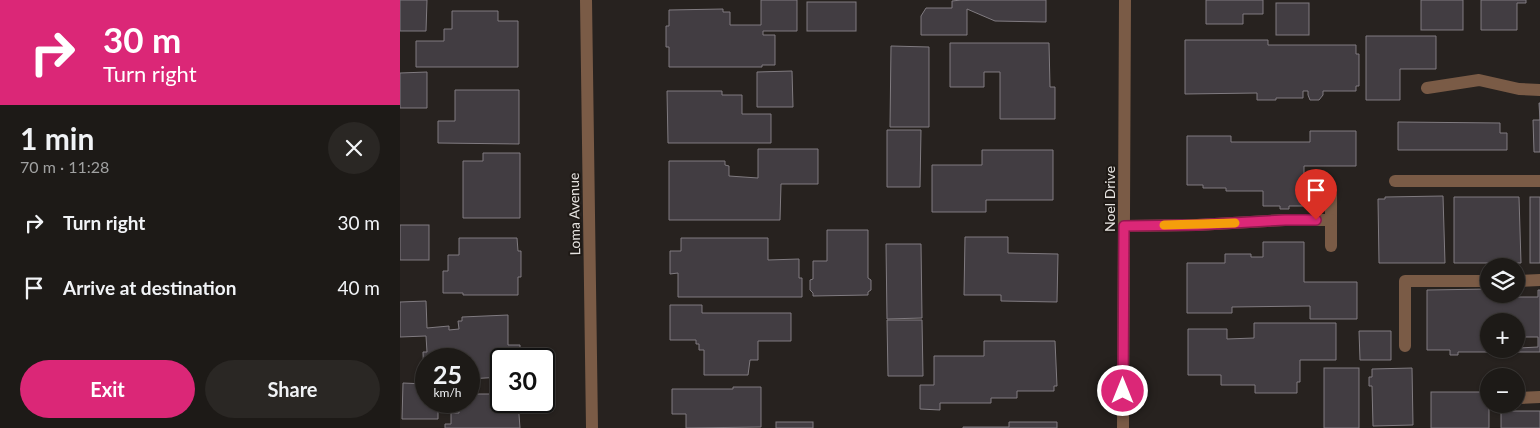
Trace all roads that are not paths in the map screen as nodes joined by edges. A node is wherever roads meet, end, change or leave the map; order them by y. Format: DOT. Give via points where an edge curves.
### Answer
graph roads {
  1 [pos="586,0"];
  2 [pos="1125,0"];
  3 [pos="1427,88"];
  4 [pos="1540,90"];
  5 [pos="1395,181"];
  6 [pos="1540,181"];
  7 [pos="1331,196"];
  8 [pos="1331,220"];
  9 [pos="1124,226"];
  10 [pos="1331,246"];
  11 [pos="1540,280"];
  12 [pos="1480,281"];
  13 [pos="1525,281"];
  14 [pos="1405,346"];
  15 [pos="1540,397"];
  16 [pos="1525,398"];
  17 [pos="592,428"];
  18 [pos="1123,428"];
  1 -- 17 [label="street, Loma Avenue"];
  2 -- 9 [label="street, Noel Drive"];
  3 -- 4 [label="street" via="1479,80 1518,89"];
  5 -- 6 [label="street"];
  7 -- 8 [label="street"];
  8 -- 9 [label="street"];
  8 -- 10 [label="street"];
  9 -- 18 [label="street, Noel Drive"];
  11 -- 13 [label="street"];
  12 -- 14 [label="street" via="1405,281"];
  15 -- 16 [label="street"];
}
